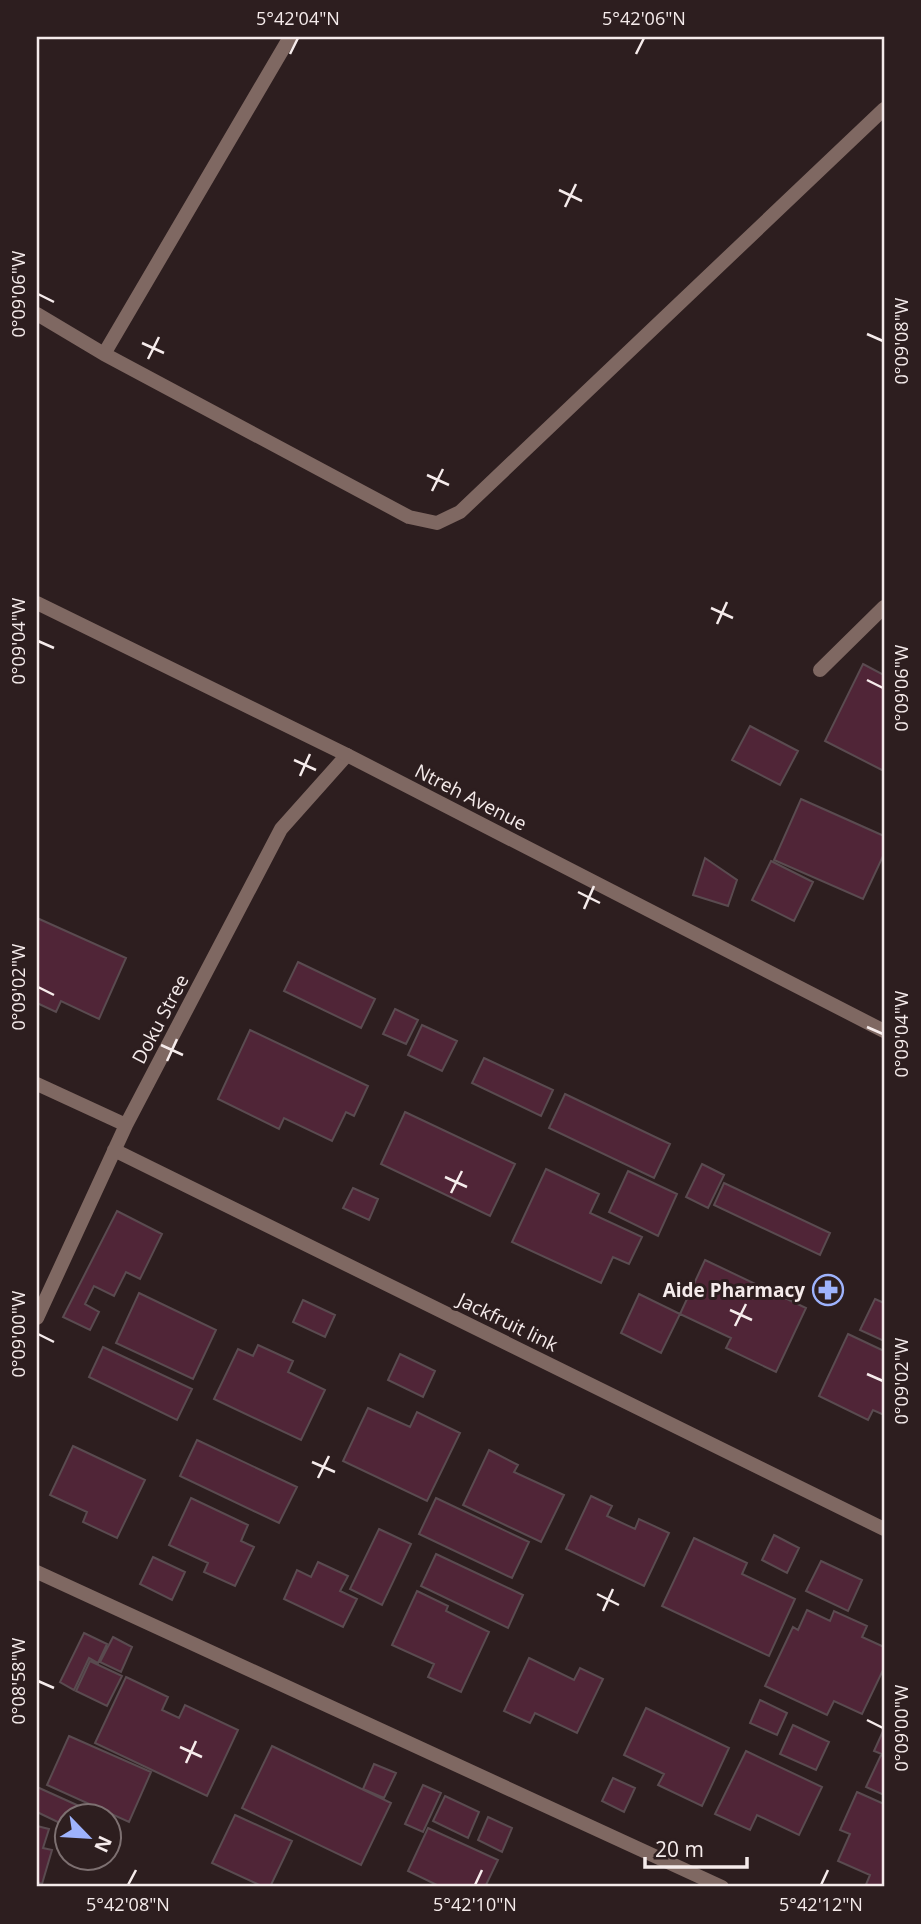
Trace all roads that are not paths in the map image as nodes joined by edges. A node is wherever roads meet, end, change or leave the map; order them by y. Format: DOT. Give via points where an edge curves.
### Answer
graph roads {
  1 [pos="290,37"];
  2 [pos="884,109"];
  3 [pos="37,314"];
  4 [pos="104,354"];
  5 [pos="37,603"];
  6 [pos="884,607"];
  7 [pos="820,670"];
  8 [pos="347,755"];
  9 [pos="884,1031"];
  10 [pos="37,1084"];
  11 [pos="126,1125"];
  12 [pos="114,1150"];
  13 [pos="37,1318"];
  14 [pos="884,1529"];
  15 [pos="37,1572"];
  16 [pos="723,1887"];
  1 -- 4 [label="street"];
  2 -- 4 [label="street" via="460,512 437,523 409,517"];
  3 -- 4 [label="street"];
  5 -- 8 [label="street, Ntreh Avenue"];
  6 -- 7 [label="street"];
  8 -- 9 [label="street, Ntreh Avenue"];
  8 -- 11 [label="street, Doku Stree" via="281,829"];
  10 -- 11 [label="street"];
  11 -- 12 [label="street, Doku Stree"];
  12 -- 13 [label="street, Doku Stree"];
  12 -- 14 [label="street, Jackfruit link"];
  15 -- 16 [label="street"];
}
